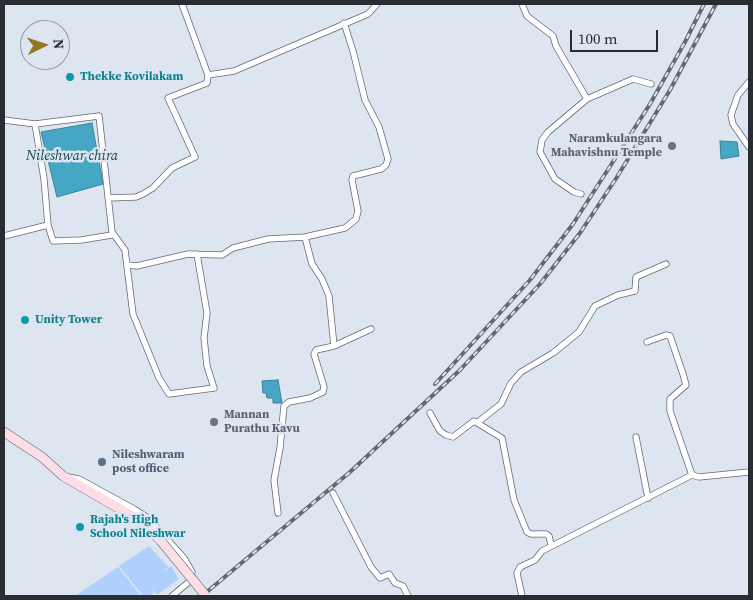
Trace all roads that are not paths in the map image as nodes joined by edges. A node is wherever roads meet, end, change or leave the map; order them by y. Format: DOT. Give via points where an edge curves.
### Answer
graph roads {
  1 [pos="182,4"];
  2 [pos="377,4"];
  3 [pos="522,4"];
  4 [pos="344,23"];
  5 [pos="208,75"];
  6 [pos="749,82"];
  7 [pos="651,84"];
  8 [pos="587,99"];
  9 [pos="4,120"];
  10 [pos="35,124"];
  11 [pos="749,147"];
  12 [pos="581,194"];
  13 [pos="108,198"];
  14 [pos="48,225"];
  15 [pos="112,232"];
  16 [pos="4,236"];
  17 [pos="304,237"];
  18 [pos="197,254"];
  19 [pos="666,264"];
  20 [pos="127,265"];
  21 [pos="371,329"];
  22 [pos="647,342"];
  23 [pos="334,346"];
  24 [pos="430,413"];
  25 [pos="478,422"];
  26 [pos="4,432"];
  27 [pos="636,437"];
  28 [pos="749,472"];
  29 [pos="692,475"];
  30 [pos="63,476"];
  31 [pos="333,493"];
  32 [pos="648,498"];
  33 [pos="278,514"];
  34 [pos="551,545"];
  35 [pos="172,596"];
  36 [pos="206,596"];
  37 [pos="408,596"];
  38 [pos="522,596"];
  1 -- 5 [label="street"];
  2 -- 4 [label="street" via="368,14"];
  3 -- 8 [label="street" via="528,16 553,36"];
  4 -- 5 [label="street" via="234,71"];
  4 -- 17 [label="street" via="365,100 379,127 388,159 381,169 353,176 356,219 345,228"];
  5 -- 13 [label="street" via="207,83 168,98 195,157 172,168 143,194"];
  6 -- 11 [label="street" via="738,95 731,115 733,124"];
  7 -- 8 [label="street" via="633,79"];
  8 -- 12 [label="street" via="548,132 542,140 540,152 556,180"];
  9 -- 10 [label="street"];
  10 -- 13 [label="street" via="99,116"];
  10 -- 14 [label="street"];
  13 -- 15 [label="street"];
  14 -- 15 [label="street" via="52,241 81,240 112,235"];
  14 -- 16 [label="street"];
  15 -- 20 [label="street" via="125,250"];
  17 -- 18 [label="street" via="268,239 233,248 222,255"];
  17 -- 23 [label="street" via="312,264 329,296"];
  18 -- 20 [label="street" via="137,266"];
  18 -- 20 [label="street" via="207,313 204,338 207,366 214,388 168,394 133,314"];
  19 -- 25 [label="street" via="636,277 635,291 618,294 595,306 579,332 553,353 521,372 501,404"];
  21 -- 23 [label="street"];
  22 -- 29 [label="street" via="670,336 683,374 686,385 670,399 670,411"];
  23 -- 33 [label="street" via="316,350 314,354 323,392 284,406 274,480"];
  24 -- 25 [label="street" via="440,431 453,437 474,421"];
  25 -- 34 [label="street" via="502,438 514,500 526,532 550,536"];
  26 -- 30 [label="main road" via="42,457"];
  27 -- 32 [label="street"];
  28 -- 29 [label="street"];
  29 -- 32 [label="street"];
  30 -- 35 [label="street" via="79,479 134,509 154,525 184,558 192,572 190,581"];
  30 -- 36 [label="main road, bridge" via="139,520 161,541"];
  31 -- 37 [label="street" via="371,567 380,578 389,574 396,584 403,586"];
  32 -- 34 [label="street"];
  34 -- 38 [label="street" via="535,560 520,567 517,573"];
}
